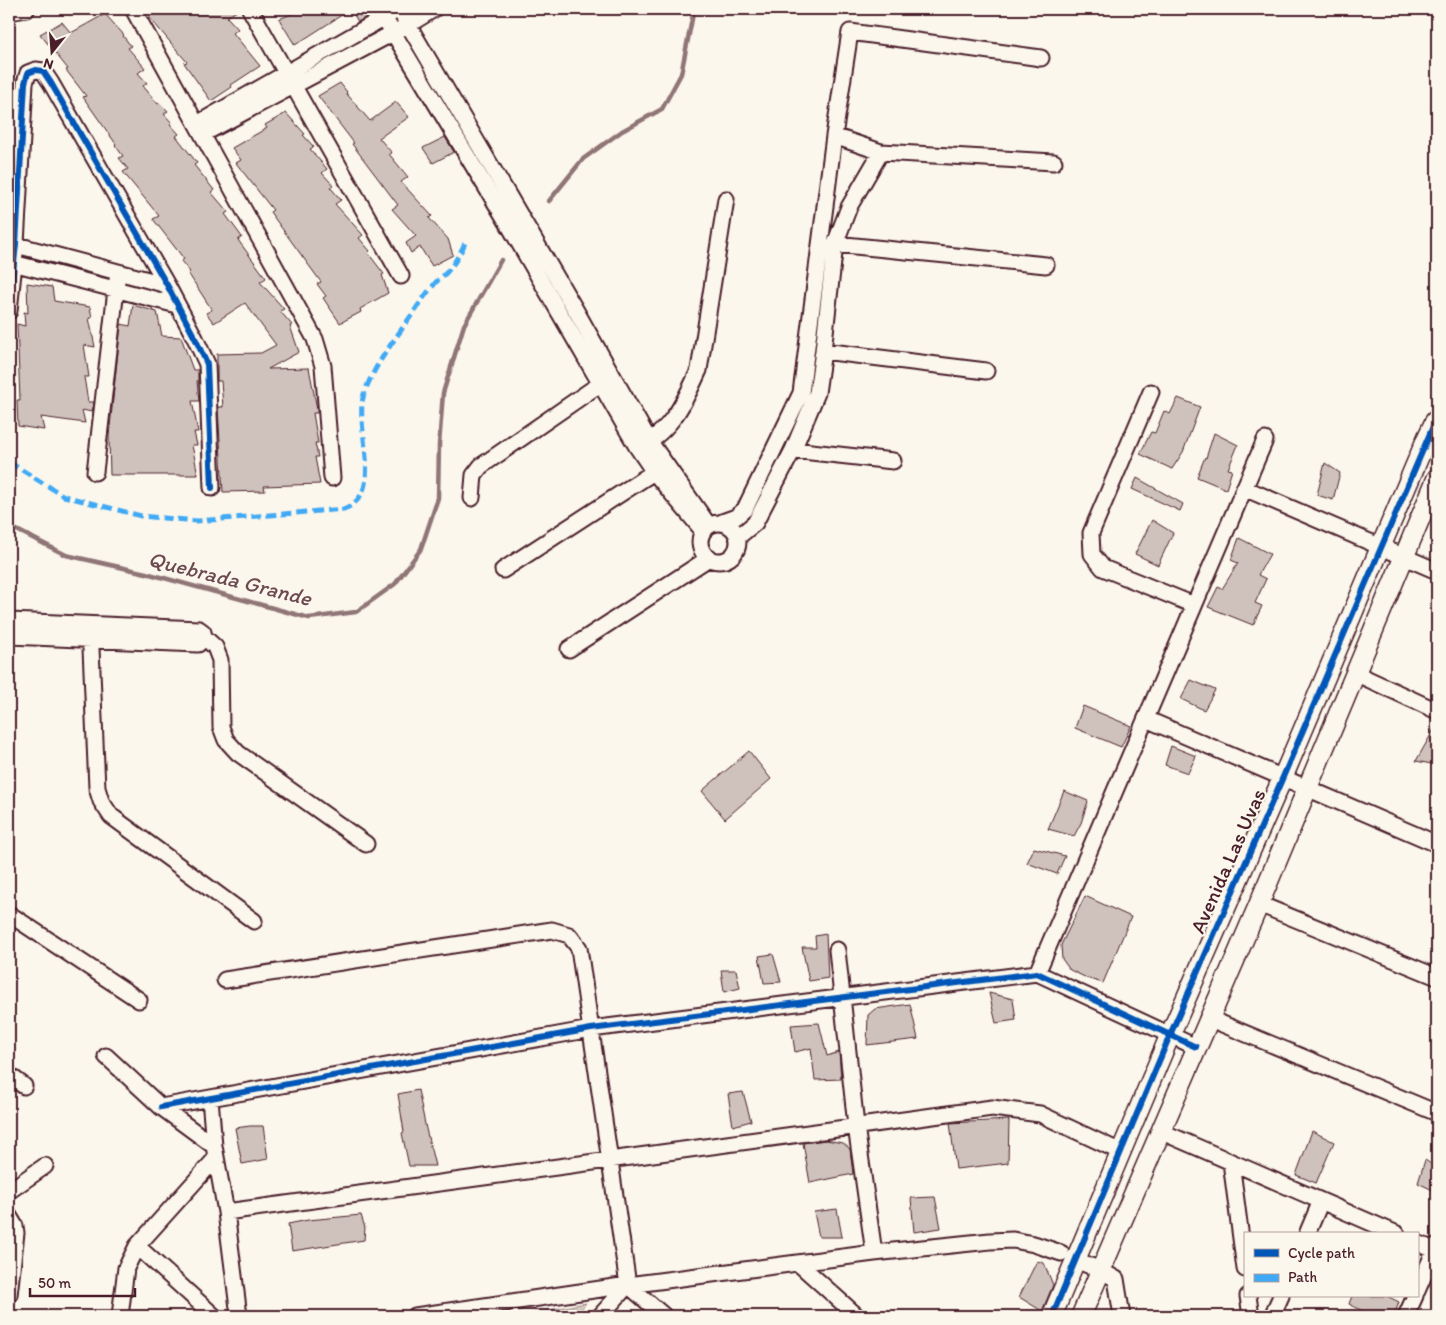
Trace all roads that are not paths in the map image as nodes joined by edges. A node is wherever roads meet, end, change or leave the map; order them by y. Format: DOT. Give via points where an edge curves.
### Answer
graph roads {
  1 [pos="27,9"];
  2 [pos="133,9"];
  3 [pos="250,9"];
  4 [pos="399,9"];
  5 [pos="434,9"];
  6 [pos="9,12"];
  7 [pos="382,13"];
  8 [pos="408,25"];
  9 [pos="393,32"];
  10 [pos="343,50"];
  11 [pos="1041,58"];
  12 [pos="290,79"];
  13 [pos="200,129"];
  14 [pos="834,136"];
  15 [pos="881,152"];
  16 [pos="1054,162"];
  17 [pos="726,199"];
  18 [pos="12,244"];
  19 [pos="834,244"];
  20 [pos="11,263"];
  21 [pos="1046,265"];
  22 [pos="118,272"];
  23 [pos="401,276"];
  24 [pos="167,285"];
  25 [pos="115,289"];
  26 [pos="177,305"];
  27 [pos="9,311"];
  28 [pos="590,335"];
  29 [pos="576,342"];
  30 [pos="823,351"];
  31 [pos="986,371"];
  32 [pos="613,376"];
  33 [pos="600,384"];
  34 [pos="1150,392"];
  35 [pos="1437,420"];
  36 [pos="1265,440"];
  37 [pos="643,444"];
  38 [pos="793,450"];
  39 [pos="893,461"];
  40 [pos="660,468"];
  41 [pos="95,472"];
  42 [pos="332,478"];
  43 [pos="1437,478"];
  44 [pos="212,488"];
  45 [pos="1244,488"];
  46 [pos="472,498"];
  47 [pos="711,526"];
  48 [pos="738,537"];
  49 [pos="1381,547"];
  50 [pos="1404,556"];
  51 [pos="709,558"];
  52 [pos="503,570"];
  53 [pos="1437,571"];
  54 [pos="1194,605"];
  55 [pos="9,621"];
  56 [pos="90,633"];
  57 [pos="9,636"];
  58 [pos="569,649"];
  59 [pos="1357,674"];
  60 [pos="1437,711"];
  61 [pos="1146,719"];
  62 [pos="1283,777"];
  63 [pos="1308,788"];
  64 [pos="366,844"];
  65 [pos="1437,844"];
  66 [pos="1259,904"];
  67 [pos="9,914"];
  68 [pos="254,921"];
  69 [pos="837,950"];
  70 [pos="1037,974"];
  71 [pos="1437,977"];
  72 [pos="225,980"];
  73 [pos="842,999"];
  74 [pos="139,1000"];
  75 [pos="1208,1018"];
  76 [pos="591,1029"];
  77 [pos="1170,1035"];
  78 [pos="1196,1047"];
  79 [pos="106,1056"];
  80 [pos="9,1075"];
  81 [pos="24,1086"];
  82 [pos="210,1098"];
  83 [pos="161,1108"];
  84 [pos="1437,1112"];
  85 [pos="856,1126"];
  86 [pos="1160,1131"];
  87 [pos="215,1152"];
  88 [pos="1121,1152"];
  89 [pos="610,1160"];
  90 [pos="1231,1162"];
  91 [pos="45,1166"];
  92 [pos="9,1191"];
  93 [pos="1321,1201"];
  94 [pos="226,1212"];
  95 [pos="9,1216"];
  96 [pos="1308,1232"];
  97 [pos="1392,1232"];
  98 [pos="1418,1242"];
  99 [pos="137,1246"];
  100 [pos="1436,1247"];
  101 [pos="874,1253"];
  102 [pos="1068,1257"];
  103 [pos="1244,1261"];
  104 [pos="798,1263"];
  105 [pos="1100,1270"];
  106 [pos="628,1285"];
  107 [pos="1418,1289"];
  108 [pos="9,1295"];
  109 [pos="1248,1298"];
  110 [pos="1280,1298"];
  111 [pos="1414,1298"];
  112 [pos="120,1316"];
  113 [pos="214,1316"];
  114 [pos="238,1316"];
  115 [pos="414,1316"];
  116 [pos="600,1316"];
  117 [pos="664,1316"];
  118 [pos="858,1316"];
  119 [pos="1052,1316"];
  120 [pos="1081,1316"];
  121 [pos="1122,1316"];
  122 [pos="1251,1316"];
  123 [pos="1272,1316"];
  124 [pos="1406,1316"];
  1 -- 6 [label="street"];
  2 -- 13 [label="street"];
  3 -- 12 [label="street"];
  4 -- 7 [label="street"];
  4 -- 8 [label="street"];
  5 -- 8 [label="street"];
  7 -- 9 [label="street"];
  7 -- 10 [label="street"];
  8 -- 9 [label="street"];
  8 -- 28 [label="street"];
  9 -- 10 [label="street"];
  9 -- 29 [label="street"];
  10 -- 12 [label="street"];
  11 -- 14 [label="street" via="850,32"];
  12 -- 13 [label="street"];
  12 -- 23 [label="street"];
  13 -- 42 [label="street" via="314,339 323,366"];
  14 -- 15 [label="street"];
  14 -- 47 [label="street" via="801,393 745,509 736,517"];
  15 -- 16 [label="street"];
  15 -- 19 [label="street" via="849,207"];
  17 -- 37 [label="street" via="699,370 669,424"];
  18 -- 20 [label="street"];
  18 -- 22 [label="street"];
  18 -- 24 [label="street" via="25,82 28,73 43,70"];
  19 -- 21 [label="street"];
  19 -- 30 [label="street"];
  20 -- 25 [label="street"];
  20 -- 27 [label="street"];
  22 -- 24 [label="street"];
  22 -- 25 [label="street"];
  24 -- 26 [label="street"];
  25 -- 26 [label="street"];
  25 -- 41 [label="street"];
  26 -- 44 [label="street" via="207,364"];
  28 -- 29 [label="street"];
  28 -- 32 [label="street"];
  29 -- 33 [label="street"];
  30 -- 31 [label="street"];
  30 -- 38 [label="street" via="817,393"];
  32 -- 33 [label="street"];
  32 -- 37 [label="street"];
  33 -- 37 [label="street"];
  33 -- 46 [label="street" via="481,466 474,475"];
  34 -- 54 [label="street" via="1091,533 1092,554 1103,568"];
  35 -- 49 [label="street, Avenida Las Uvas"];
  36 -- 45 [label="street"];
  37 -- 40 [label="street"];
  38 -- 39 [label="street"];
  38 -- 48 [label="street" via="755,523"];
  40 -- 47 [label="street"];
  40 -- 52 [label="street"];
  43 -- 50 [label="street, Avenida Las Uvas"];
  45 -- 49 [label="street"];
  45 -- 54 [label="street"];
  47 -- 48 [label="street" via="732,527"];
  47 -- 51 [label="street" via="700,543"];
  48 -- 51 [label="street" via="737,550 728,559 716,561"];
  49 -- 50 [label="street"];
  49 -- 62 [label="street, Avenida Las Uvas"];
  50 -- 53 [label="street"];
  50 -- 59 [label="street, Avenida Las Uvas"];
  51 -- 58 [label="street"];
  54 -- 61 [label="street"];
  55 -- 56 [label="street"];
  56 -- 57 [label="street"];
  56 -- 64 [label="street" via="199,628 215,647 220,660 221,727 226,740 238,754"];
  56 -- 68 [label="street" via="97,788 101,801 111,816"];
  59 -- 60 [label="street"];
  59 -- 63 [label="street, Avenida Las Uvas"];
  61 -- 62 [label="street"];
  61 -- 70 [label="street"];
  62 -- 63 [label="street"];
  62 -- 77 [label="street, Avenida Las Uvas"];
  63 -- 65 [label="street"];
  63 -- 66 [label="street, Avenida Las Uvas"];
  66 -- 71 [label="street"];
  66 -- 75 [label="street, Avenida Las Uvas"];
  67 -- 74 [label="street"];
  69 -- 73 [label="street"];
  70 -- 73 [label="street"];
  70 -- 77 [label="street"];
  72 -- 76 [label="street" via="552,930 569,935 579,948"];
  73 -- 76 [label="street"];
  73 -- 85 [label="street"];
  75 -- 78 [label="street, Avenida Las Uvas"];
  75 -- 84 [label="street"];
  76 -- 82 [label="street"];
  76 -- 89 [label="street"];
  77 -- 78 [label="street"];
  77 -- 88 [label="street, Avenida Las Uvas"];
  78 -- 86 [label="street, Avenida Las Uvas"];
  79 -- 83 [label="street"];
  80 -- 81 [label="street"];
  82 -- 83 [label="street"];
  82 -- 87 [label="street"];
  83 -- 87 [label="street"];
  85 -- 88 [label="street" via="992,1108 1040,1114"];
  85 -- 89 [label="street"];
  85 -- 101 [label="street"];
  86 -- 90 [label="street"];
  86 -- 105 [label="street, Avenida Las Uvas"];
  87 -- 94 [label="street"];
  87 -- 99 [label="street"];
  88 -- 102 [label="street, Avenida Las Uvas"];
  89 -- 94 [label="street"];
  89 -- 106 [label="street"];
  90 -- 93 [label="street"];
  90 -- 103 [label="street"];
  91 -- 92 [label="street"];
  93 -- 96 [label="street"];
  93 -- 97 [label="street"];
  94 -- 114 [label="street"];
  95 -- 108 [label="street" via="16,1233"];
  98 -- 100 [label="street"];
  99 -- 112 [label="street" via="126,1268"];
  99 -- 113 [label="street"];
  100 -- 107 [label="street"];
  101 -- 102 [label="street" via="1013,1240"];
  101 -- 104 [label="street"];
  102 -- 105 [label="street"];
  102 -- 119 [label="street, Avenida Las Uvas"];
  104 -- 106 [label="street"];
  104 -- 118 [label="street"];
  105 -- 120 [label="street, Avenida Las Uvas"];
  105 -- 121 [label="street" via="1116,1279"];
  106 -- 115 [label="street"];
  106 -- 116 [label="street"];
  106 -- 117 [label="street"];
  109 -- 122 [label="street"];
  110 -- 123 [label="street"];
  111 -- 124 [label="street"];
}
